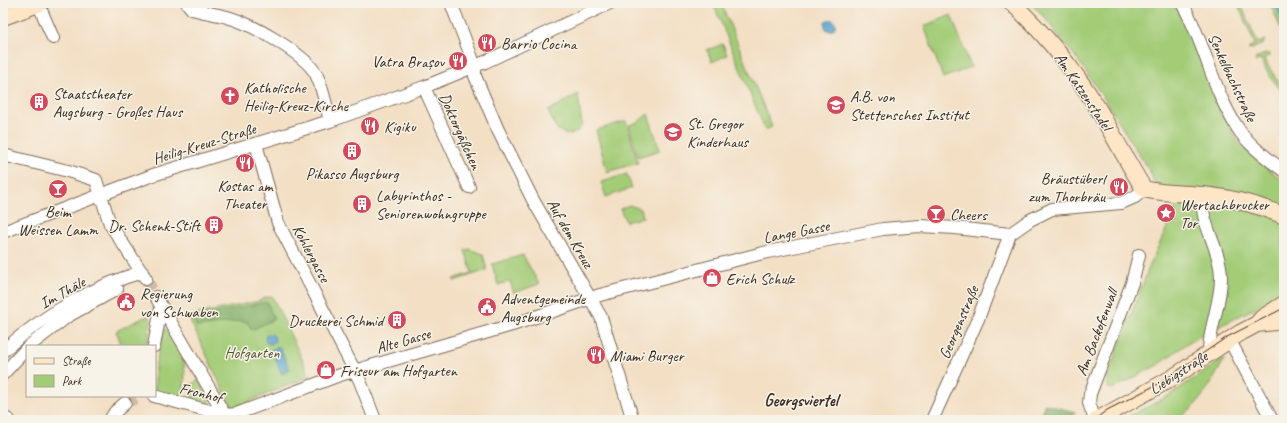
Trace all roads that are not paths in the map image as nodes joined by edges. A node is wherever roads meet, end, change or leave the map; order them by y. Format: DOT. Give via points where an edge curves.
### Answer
graph roads {
  1 [pos="39,3"];
  2 [pos="188,3"];
  3 [pos="451,3"];
  4 [pos="610,3"];
  5 [pos="1012,3"];
  6 [pos="1182,3"];
  7 [pos="3,17"];
  8 [pos="53,38"];
  9 [pos="476,66"];
  10 [pos="424,87"];
  11 [pos="330,121"];
  12 [pos="256,144"];
  13 [pos="3,155"];
  14 [pos="1284,171"];
  15 [pos="469,187"];
  16 [pos="1144,189"];
  17 [pos="99,195"];
  18 [pos="1202,195"];
  19 [pos="1284,216"];
  20 [pos="3,232"];
  21 [pos="1010,234"];
  22 [pos="1139,255"];
  23 [pos="144,275"];
  24 [pos="591,298"];
  25 [pos="1284,304"];
  26 [pos="1284,321"];
  27 [pos="1257,324"];
  28 [pos="1228,339"];
  29 [pos="31,345"];
  30 [pos="154,345"];
  31 [pos="26,349"];
  32 [pos="3,351"];
  33 [pos="1209,352"];
  34 [pos="354,371"];
  35 [pos="3,374"];
  36 [pos="156,397"];
  37 [pos="125,403"];
  38 [pos="225,415"];
  39 [pos="3,417"];
  40 [pos="9,420"];
  41 [pos="110,420"];
  42 [pos="375,420"];
  43 [pos="633,420"];
  44 [pos="932,420"];
  45 [pos="1096,420"];
  46 [pos="1272,420"];
  1 -- 7 [label="street"];
  1 -- 8 [label="street"];
  2 -- 11 [label="street" via="192,9 229,17 249,26 280,42 305,62 317,77"];
  3 -- 9 [label="street, Auf dem Kreuz"];
  4 -- 9 [label="street"];
  5 -- 16 [label="street, Am Katzenstadel" via="1038,27 1069,65"];
  6 -- 14 [label="street, Senkelbachstraße" via="1216,86 1237,127 1249,142"];
  9 -- 10 [label="street, Heilig-Kreuz-Straße"];
  9 -- 24 [label="street, Auf dem Kreuz" via="475,76 498,130 533,200"];
  10 -- 11 [label="street, Heilig-Kreuz-Straße"];
  10 -- 15 [label="street, Doktorgäßchen"];
  11 -- 12 [label="street, Heilig-Kreuz-Straße"];
  12 -- 17 [label="street, Heilig-Kreuz-Straße" via="153,175"];
  12 -- 34 [label="street, Kohlergasse" via="278,223"];
  13 -- 17 [label="street" via="96,180"];
  16 -- 18 [label="street" via="1159,193"];
  16 -- 21 [label="street" via="1135,198 1121,203 1052,209"];
  17 -- 20 [label="street, Heilig-Kreuz-Straße"];
  17 -- 23 [label="street" via="110,224"];
  18 -- 19 [label="street" via="1243,201"];
  18 -- 33 [label="street" via="1201,207 1220,263 1221,279"];
  21 -- 24 [label="street, Lange Gasse" via="927,226 883,229 763,253"];
  21 -- 44 [label="street, Georgenstraße" via="978,319"];
  22 -- 45 [label="street, Am Backofenwall" via="1132,283 1090,394 1089,403"];
  23 -- 29 [label="street" via="68,316"];
  23 -- 32 [label="street, Im Thäle" via="130,275 74,301 23,333"];
  24 -- 34 [label="street, Alte Gasse" via="512,325"];
  24 -- 43 [label="street, Auf dem Kreuz" via="601,317"];
  25 -- 27 [label="street, Liebigstraße"];
  26 -- 27 [label="street, Liebigstraße"];
  27 -- 28 [label="street, Liebigstraße"];
  28 -- 33 [label="street, Liebigstraße"];
  28 -- 46 [label="street"];
  30 -- 38 [label="street, Fronhof" via="159,303"];
  31 -- 35 [label="street"];
  33 -- 45 [label="street, Liebigstraße" via="1172,378"];
  34 -- 38 [label="street, Alte Gasse" via="236,414"];
  34 -- 42 [label="street, Kohlergasse"];
  36 -- 38 [label="street, Fronhof"];
  37 -- 41 [label="street"];
  39 -- 40 [label="street"];
}
